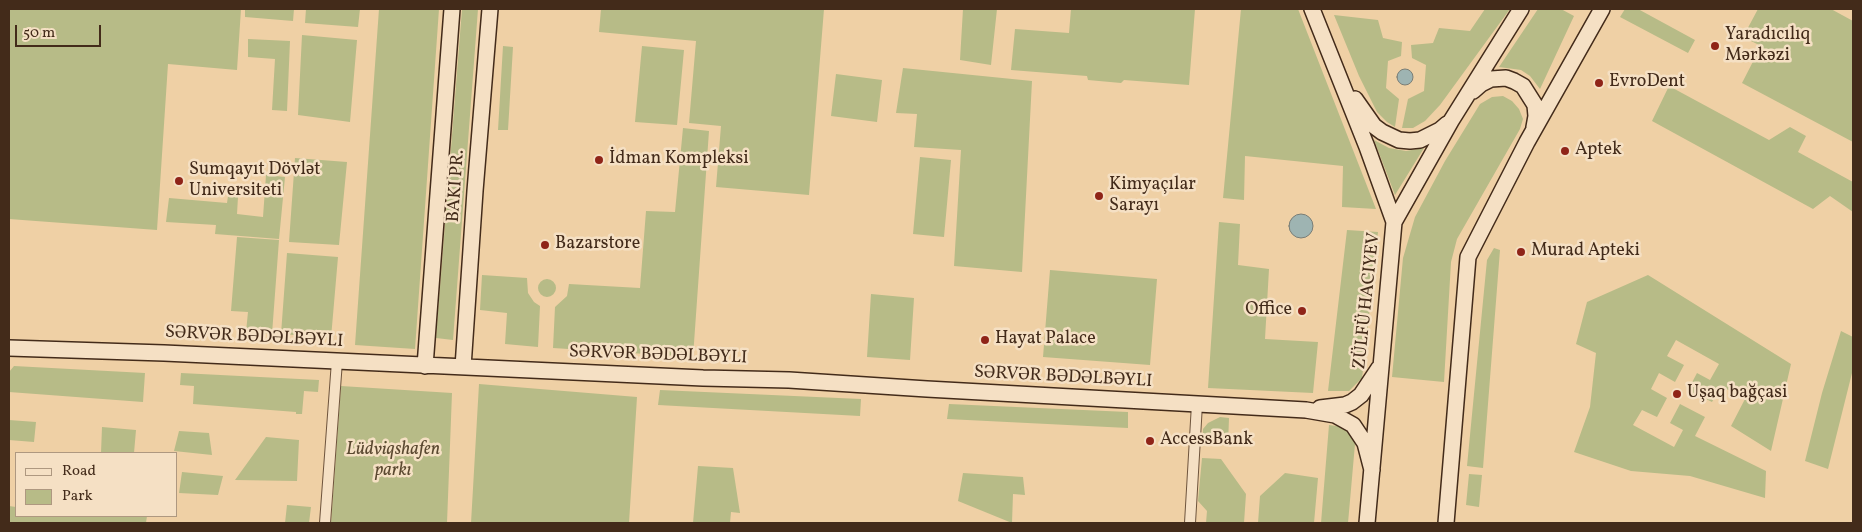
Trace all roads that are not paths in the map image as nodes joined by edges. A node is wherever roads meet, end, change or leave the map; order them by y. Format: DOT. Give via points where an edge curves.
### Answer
graph roads {
  1 [pos="452,9"];
  2 [pos="490,9"];
  3 [pos="1312,9"];
  4 [pos="1521,9"];
  5 [pos="1602,9"];
  6 [pos="1338,72"];
  7 [pos="1464,101"];
  8 [pos="1451,121"];
  9 [pos="1527,142"];
  10 [pos="1394,222"];
  11 [pos="9,348"];
  12 [pos="337,361"];
  13 [pos="1380,365"];
  14 [pos="425,366"];
  15 [pos="464,367"];
  16 [pos="1197,404"];
  17 [pos="1306,410"];
  18 [pos="1372,470"];
  19 [pos="325,523"];
  20 [pos="1190,523"];
  21 [pos="1367,523"];
  22 [pos="1446,523"];
  1 -- 14 [label="street"];
  2 -- 15 [label="street"];
  3 -- 6 [label="street"];
  4 -- 7 [label="street"];
  5 -- 9 [label="street"];
  6 -- 8 [label="street" via="1374,126 1391,137 1420,140"];
  6 -- 10 [label="street"];
  7 -- 8 [label="street"];
  7 -- 9 [label="street" via="1491,79 1506,78 1523,86 1535,105 1536,116"];
  8 -- 10 [label="street"];
  9 -- 22 [label="street" via="1468,257"];
  10 -- 13 [label="street"];
  11 -- 12 [label="street, SƏRVƏR BƏDƏLBƏYLI"];
  12 -- 14 [label="street, SƏRVƏR BƏDƏLBƏYLI"];
  12 -- 19 [label="street"];
  13 -- 17 [label="street" via="1361,395 1352,402"];
  13 -- 18 [label="street"];
  14 -- 15 [label="street, SƏRVƏR BƏDƏLBƏYLI"];
  15 -- 16 [label="street, SƏRVƏR BƏDƏLBƏYLI" via="789,380"];
  16 -- 17 [label="street, SƏRVƏR BƏDƏLBƏYLI"];
  16 -- 20 [label="street"];
  17 -- 18 [label="street" via="1335,415 1353,425 1365,444"];
  18 -- 21 [label="street"];
}
